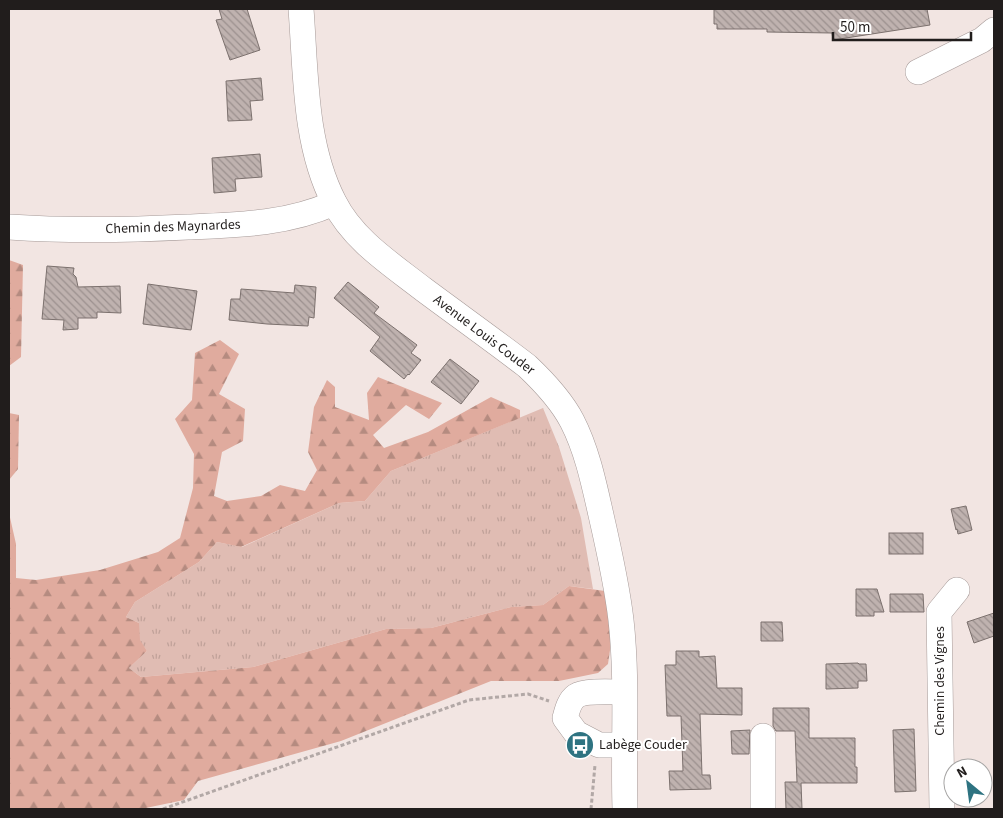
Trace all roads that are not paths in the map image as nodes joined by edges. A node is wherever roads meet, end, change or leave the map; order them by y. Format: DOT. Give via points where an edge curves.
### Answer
graph roads {
  1 [pos="301,9"];
  2 [pos="994,30"];
  3 [pos="918,72"];
  4 [pos="334,203"];
  5 [pos="9,227"];
  6 [pos="957,590"];
  7 [pos="624,692"];
  8 [pos="763,736"];
  9 [pos="623,745"];
  10 [pos="625,809"];
  11 [pos="763,809"];
  12 [pos="942,809"];
  1 -- 4 [label="street, Avenue Louis Couder" via="310,125"];
  2 -- 3 [label="street" via="982,40"];
  4 -- 5 [label="street, Chemin des Maynardes" via="290,218 246,224 122,230"];
  4 -- 7 [label="street, Avenue Louis Couder" via="348,224 379,254 527,366 548,386 573,422 590,469 617,588"];
  6 -- 12 [label="street, Chemin des Vignes" via="939,612"];
  7 -- 9 [label="street, Avenue Louis Couder"];
  7 -- 9 [label="street" via="576,696 565,718 576,733 599,745"];
  8 -- 11 [label="street"];
  9 -- 10 [label="street, Avenue Louis Couder"];
}
